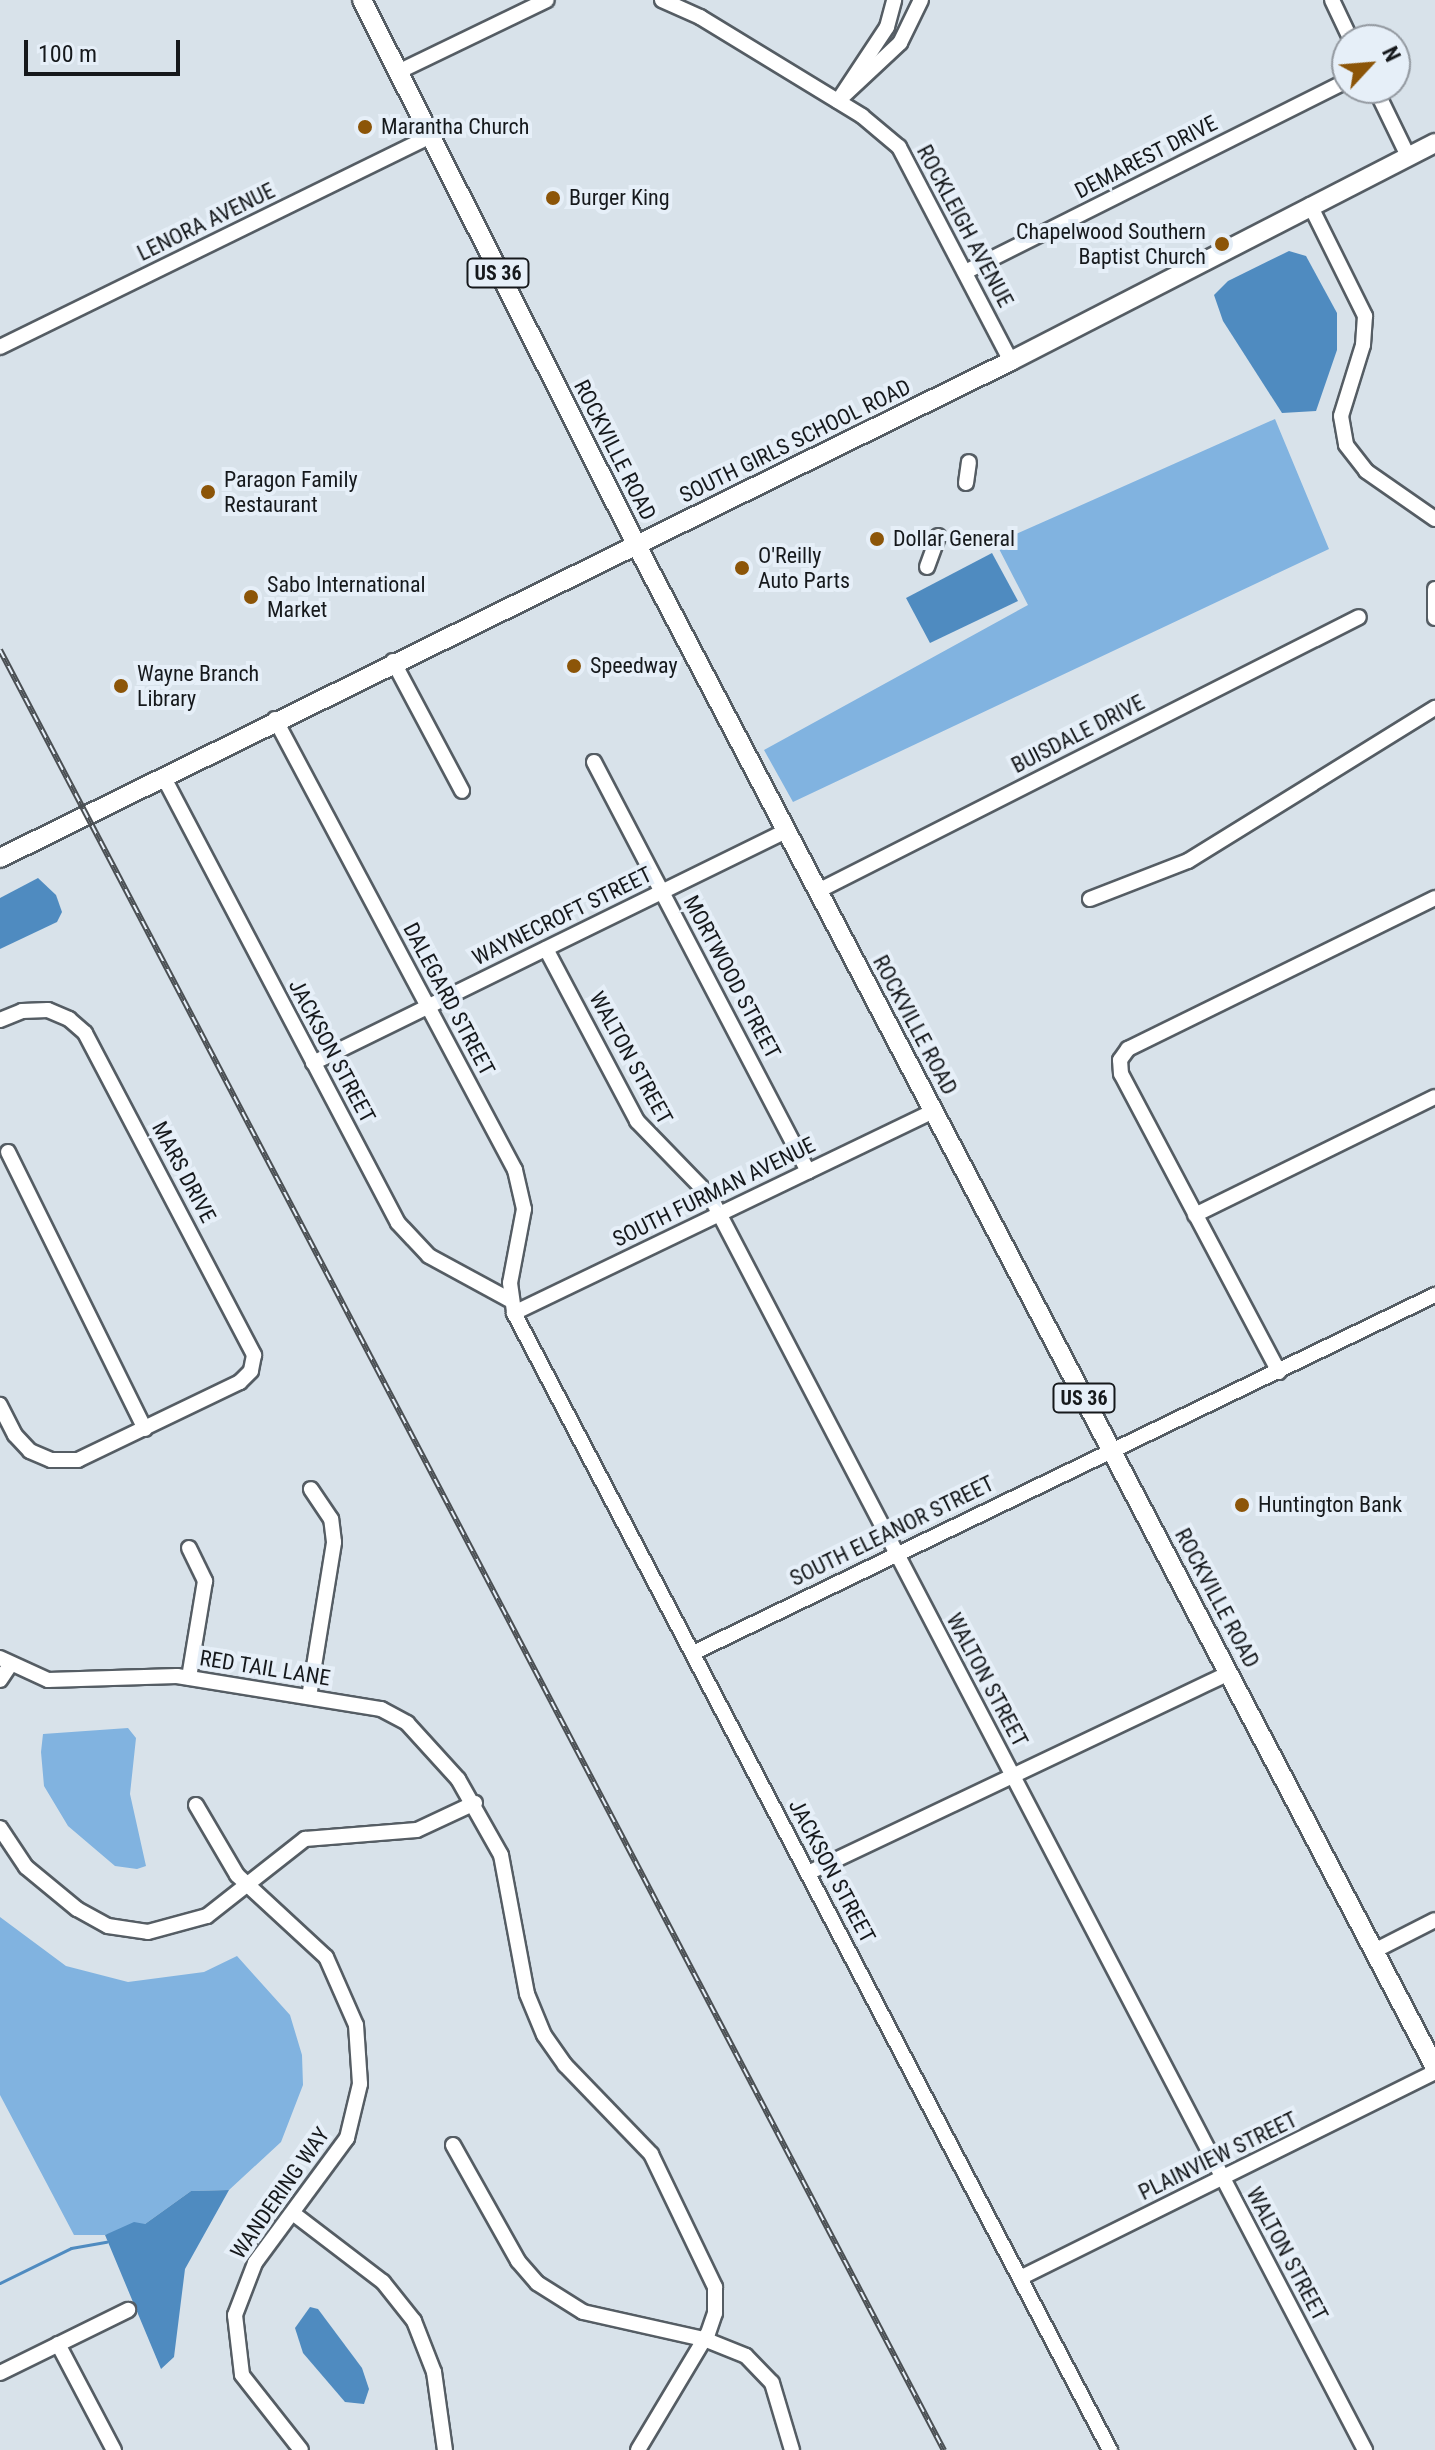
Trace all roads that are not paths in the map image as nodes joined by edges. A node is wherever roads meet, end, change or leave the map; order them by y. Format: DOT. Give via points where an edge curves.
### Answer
graph roads {
  1 [pos="362,0"];
  2 [pos="547,0"];
  3 [pos="662,0"];
  4 [pos="894,0"];
  5 [pos="921,0"];
  6 [pos="1332,0"];
  7 [pos="1343,24"];
  8 [pos="398,72"];
  9 [pos="1331,89"];
  10 [pos="838,101"];
  11 [pos="1383,104"];
  12 [pos="430,136"];
  13 [pos="1435,143"];
  14 [pos="1408,156"];
  15 [pos="1310,205"];
  16 [pos="965,272"];
  17 [pos="0,347"];
  18 [pos="1011,361"];
  19 [pos="969,462"];
  20 [pos="966,483"];
  21 [pos="1435,519"];
  22 [pos="938,536"];
  23 [pos="637,546"];
  24 [pos="927,567"];
  25 [pos="1435,589"];
  26 [pos="1359,617"];
  27 [pos="1435,618"];
  28 [pos="393,661"];
  29 [pos="1435,708"];
  30 [pos="275,719"];
  31 [pos="594,762"];
  32 [pos="163,776"];
  33 [pos="462,791"];
  34 [pos="786,831"];
  35 [pos="0,858"];
  36 [pos="818,891"];
  37 [pos="662,892"];
  38 [pos="1435,898"];
  39 [pos="1090,899"];
  40 [pos="546,949"];
  41 [pos="428,1006"];
  42 [pos="0,1020"];
  43 [pos="313,1063"];
  44 [pos="1435,1097"];
  45 [pos="933,1111"];
  46 [pos="8,1152"];
  47 [pos="808,1171"];
  48 [pos="719,1214"];
  49 [pos="1195,1215"];
  50 [pos="1435,1295"];
  51 [pos="512,1307"];
  52 [pos="1279,1372"];
  53 [pos="0,1405"];
  54 [pos="145,1429"];
  55 [pos="1112,1450"];
  56 [pos="311,1489"];
  57 [pos="189,1548"];
  58 [pos="895,1554"];
  59 [pos="693,1653"];
  60 [pos="5,1662"];
  61 [pos="1229,1673"];
  62 [pos="189,1678"];
  63 [pos="0,1680"];
  64 [pos="309,1697"];
  65 [pos="1013,1776"];
  66 [pos="475,1803"];
  67 [pos="196,1805"];
  68 [pos="0,1828"];
  69 [pos="808,1873"];
  70 [pos="247,1884"];
  71 [pos="1435,1920"];
  72 [pos="1374,1951"];
  73 [pos="1435,2070"];
  74 [pos="453,2145"];
  75 [pos="1223,2179"];
  76 [pos="294,2214"];
  77 [pos="1020,2278"];
  78 [pos="128,2310"];
  79 [pos="704,2339"];
  80 [pos="58,2344"];
  81 [pos="0,2373"];
  82 [pos="114,2450"];
  83 [pos="301,2450"];
  84 [pos="445,2450"];
  85 [pos="638,2450"];
  86 [pos="792,2450"];
  87 [pos="1110,2450"];
  88 [pos="1365,2450"];
  1 -- 8 [label="main road, ROCKVILLE ROAD / US 36"];
  2 -- 8 [label="street"];
  3 -- 10 [label="street, ROCKLEIGH AVENUE" via="700,17"];
  4 -- 10 [label="street" via="887,27"];
  5 -- 10 [label="street" via="900,43"];
  6 -- 7 [label="street"];
  8 -- 12 [label="main road, ROCKVILLE ROAD / US 36"];
  9 -- 16 [label="street, DEMAREST DRIVE"];
  10 -- 16 [label="street, ROCKLEIGH AVENUE" via="899,147"];
  11 -- 14 [label="street"];
  12 -- 17 [label="street, LENORA AVENUE"];
  12 -- 23 [label="main road, ROCKVILLE ROAD / US 36"];
  13 -- 14 [label="main road, SOUTH GIRLS SCHOOL ROAD"];
  14 -- 15 [label="main road, SOUTH GIRLS SCHOOL ROAD"];
  15 -- 18 [label="main road, SOUTH GIRLS SCHOOL ROAD"];
  15 -- 21 [label="street" via="1365,321 1363,345 1343,407 1346,445 1366,471"];
  16 -- 18 [label="street, ROCKLEIGH AVENUE"];
  18 -- 23 [label="main road, SOUTH GIRLS SCHOOL ROAD"];
  19 -- 20 [label="street"];
  22 -- 24 [label="street"];
  23 -- 28 [label="main road, SOUTH GIRLS SCHOOL ROAD"];
  23 -- 34 [label="main road, ROCKVILLE ROAD / US 36"];
  25 -- 27 [label="street"];
  26 -- 36 [label="street, BUISDALE DRIVE"];
  28 -- 30 [label="main road, SOUTH GIRLS SCHOOL ROAD"];
  28 -- 33 [label="street"];
  29 -- 39 [label="street" via="1188,861"];
  30 -- 32 [label="main road, SOUTH GIRLS SCHOOL ROAD"];
  30 -- 41 [label="street, DALEGARD STREET"];
  31 -- 37 [label="street, MORTWOOD STREET"];
  32 -- 35 [label="main road, SOUTH GIRLS SCHOOL ROAD"];
  32 -- 43 [label="street, JACKSON STREET"];
  34 -- 36 [label="main road, ROCKVILLE ROAD / US 36"];
  34 -- 37 [label="street, WAYNECROFT STREET"];
  36 -- 45 [label="main road, ROCKVILLE ROAD / US 36"];
  37 -- 40 [label="street, WAYNECROFT STREET"];
  37 -- 47 [label="street, MORTWOOD STREET"];
  38 -- 49 [label="street" via="1128,1049 1120,1060 1121,1074"];
  40 -- 41 [label="street, WAYNECROFT STREET"];
  40 -- 48 [label="street, WALTON STREET" via="637,1121 661,1151 699,1181"];
  41 -- 43 [label="street, WAYNECROFT STREET"];
  41 -- 51 [label="street, DALEGARD STREET" via="522,1189"];
  42 -- 54 [label="street, MARS DRIVE" via="29,1010 56,1012 87,1037 251,1345 253,1366 238,1383"];
  43 -- 51 [label="street, JACKSON STREET" via="406,1236"];
  44 -- 49 [label="street"];
  45 -- 47 [label="street, SOUTH FURMAN AVENUE"];
  45 -- 55 [label="main road, ROCKVILLE ROAD / US 36"];
  46 -- 54 [label="street"];
  47 -- 48 [label="street, SOUTH FURMAN AVENUE"];
  48 -- 51 [label="street, SOUTH FURMAN AVENUE"];
  48 -- 58 [label="street, WALTON STREET"];
  49 -- 52 [label="street"];
  50 -- 52 [label="street, SOUTH ELEANOR STREET"];
  51 -- 59 [label="street, JACKSON STREET"];
  52 -- 55 [label="street, SOUTH ELEANOR STREET"];
  53 -- 54 [label="street" via="18,1439 42,1457 82,1459"];
  55 -- 58 [label="street, SOUTH ELEANOR STREET"];
  55 -- 61 [label="main road, ROCKVILLE ROAD / US 36"];
  56 -- 64 [label="street" via="331,1519 334,1542"];
  57 -- 62 [label="street" via="205,1581"];
  58 -- 59 [label="street, SOUTH ELEANOR STREET"];
  58 -- 65 [label="street, WALTON STREET"];
  59 -- 69 [label="street, JACKSON STREET"];
  60 -- 62 [label="street, RED TAIL LANE" via="60,1681 132,1675"];
  60 -- 63 [label="street"];
  61 -- 65 [label="street"];
  61 -- 72 [label="main road, ROCKVILLE ROAD / US 36"];
  62 -- 64 [label="street, RED TAIL LANE"];
  64 -- 66 [label="street, RED TAIL LANE" via="381,1709 400,1718"];
  65 -- 69 [label="street"];
  65 -- 75 [label="street, WALTON STREET"];
  66 -- 70 [label="street" via="417,1830 305,1839"];
  66 -- 79 [label="street, RED TAIL LANE" via="509,1880 527,1994 544,2035 565,2065 651,2154 715,2287 715,2313"];
  67 -- 70 [label="street, WANDERING WAY" via="219,1852"];
  68 -- 70 [label="street" via="16,1856 41,1882 82,1913 119,1929 148,1932 187,1925"];
  69 -- 77 [label="street, JACKSON STREET"];
  70 -- 76 [label="street, WANDERING WAY" via="326,1957 350,2004 360,2050 358,2096 347,2138"];
  71 -- 72 [label="street"];
  72 -- 73 [label="main road, ROCKVILLE ROAD / US 36"];
  73 -- 75 [label="street, PLAINVIEW STREET"];
  74 -- 79 [label="street" via="518,2261 546,2291 592,2315"];
  75 -- 77 [label="street, PLAINVIEW STREET"];
  75 -- 88 [label="street, WALTON STREET"];
  76 -- 83 [label="street, WANDERING WAY" via="244,2284 234,2337 248,2387"];
  76 -- 84 [label="street" via="373,2273 414,2321 434,2372"];
  77 -- 87 [label="street, JACKSON STREET"];
  78 -- 80 [label="street"];
  79 -- 85 [label="street, RED TAIL LANE"];
  79 -- 86 [label="street" via="737,2351 764,2372 780,2399"];
  80 -- 81 [label="street"];
  80 -- 82 [label="street"];
}
